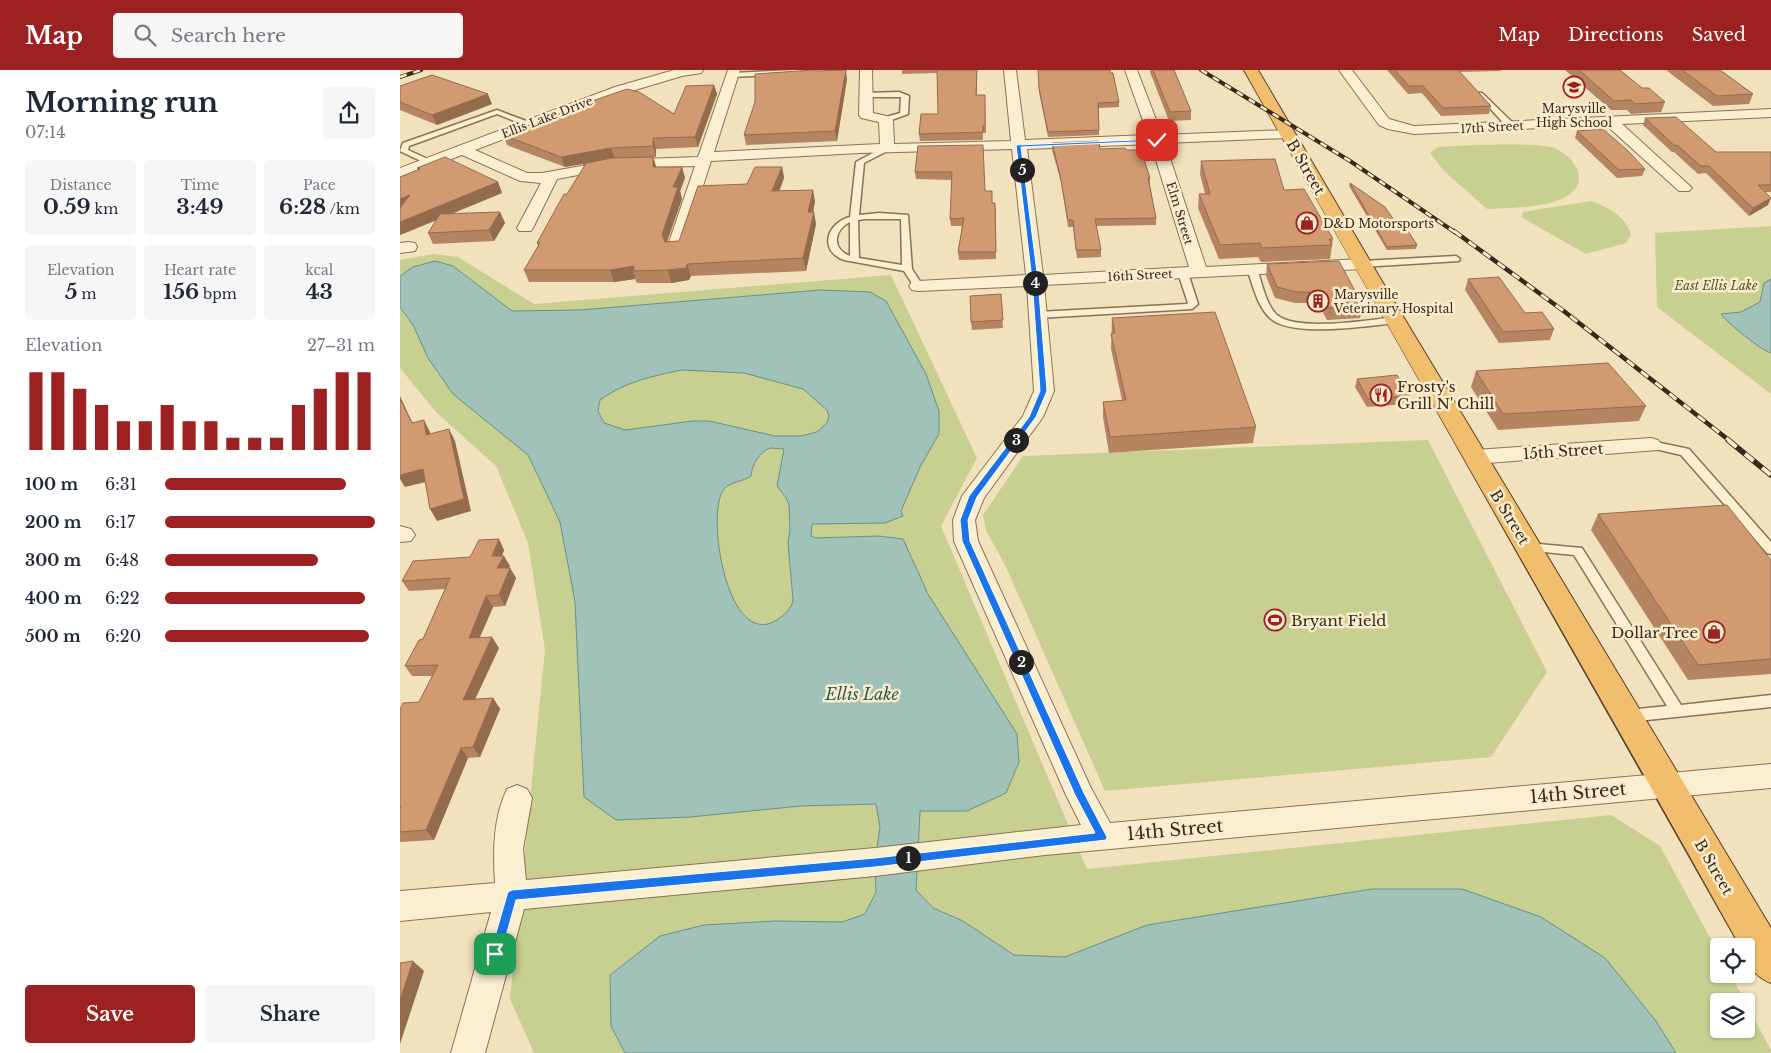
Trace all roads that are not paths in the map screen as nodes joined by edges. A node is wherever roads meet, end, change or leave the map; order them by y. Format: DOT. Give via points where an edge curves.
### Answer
graph roads {
  1 [pos="697,70"];
  2 [pos="836,70"];
  3 [pos="866,70"];
  4 [pos="1010,70"];
  5 [pos="1131,70"];
  6 [pos="1251,70"];
  7 [pos="1345,70"];
  8 [pos="733,72"];
  9 [pos="1476,91"];
  10 [pos="866,95"];
  11 [pos="1771,112"];
  12 [pos="886,120"];
  13 [pos="1610,121"];
  14 [pos="530,124"];
  15 [pos="1512,126"];
  16 [pos="1287,134"];
  17 [pos="400,136"];
  18 [pos="1157,140"];
  19 [pos="413,142"];
  20 [pos="1019,145"];
  21 [pos="462,149"];
  22 [pos="887,149"];
  23 [pos="704,159"];
  24 [pos="427,162"];
  25 [pos="403,169"];
  26 [pos="552,175"];
  27 [pos="1684,188"];
  28 [pos="854,218"];
  29 [pos="526,228"];
  30 [pos="676,248"];
  31 [pos="1456,259"];
  32 [pos="855,260"];
  33 [pos="1362,264"];
  34 [pos="907,269"];
  35 [pos="1252,269"];
  36 [pos="1191,272"];
  37 [pos="1035,280"];
  38 [pos="918,286"];
  39 [pos="1038,315"];
  40 [pos="1395,320"];
  41 [pos="1651,445"];
  42 [pos="1475,457"];
  43 [pos="1528,547"];
  44 [pos="1771,550"];
  45 [pos="1771,700"];
  46 [pos="1676,711"];
  47 [pos="1628,716"];
  48 [pos="1771,776"];
  49 [pos="1668,785"];
  50 [pos="517,798"];
  51 [pos="1102,837"];
  52 [pos="512,895"];
  53 [pos="400,906"];
  54 [pos="1771,964"];
  55 [pos="468,1053"];
  1 -- 14 [label="street, Ellis Lake Drive" via="620,90"];
  2 -- 8 [label="lane"];
  3 -- 10 [label="street"];
  4 -- 20 [label="street"];
  5 -- 18 [label="street, Elm Street"];
  6 -- 16 [label="highway, B Street"];
  7 -- 15 [label="street, 17th Street" via="1379,116 1393,126 1414,130"];
  8 -- 23 [label="street"];
  9 -- 15 [label="lane"];
  10 -- 12 [label="street" via="866,115"];
  10 -- 12 [label="lane" via="905,96 904,114"];
  11 -- 13 [label="street, 17th Street"];
  12 -- 22 [label="street"];
  13 -- 15 [label="street, 17th Street"];
  13 -- 27 [label="street"];
  14 -- 19 [label="lane" via="497,112"];
  14 -- 21 [label="street, Ellis Lake Drive"];
  16 -- 18 [label="street"];
  16 -- 33 [label="highway, B Street"];
  17 -- 19 [label="lane"];
  18 -- 20 [label="street"];
  18 -- 36 [label="street, Elm Street"];
  19 -- 24 [label="lane" via="406,145 404,151"];
  20 -- 22 [label="street"];
  20 -- 37 [label="street"];
  21 -- 24 [label="street, Ellis Lake Drive"];
  21 -- 26 [label="street" via="524,178"];
  22 -- 23 [label="street"];
  22 -- 28 [label="lane" via="860,162"];
  23 -- 26 [label="street" via="615,164"];
  23 -- 30 [label="street"];
  24 -- 25 [label="street, Ellis Lake Drive"];
  26 -- 29 [label="street"];
  28 -- 32 [label="lane"];
  28 -- 32 [label="lane" via="832,232 831,238 838,254"];
  28 -- 34 [label="lane" via="905,218"];
  31 -- 33 [label="lane"];
  32 -- 34 [label="lane"];
  33 -- 35 [label="street, 16th Street"];
  33 -- 40 [label="highway, B Street"];
  34 -- 38 [label="lane"];
  35 -- 36 [label="street, 16th Street"];
  35 -- 40 [label="lane" via="1275,319 1329,327"];
  36 -- 37 [label="street, 16th Street"];
  36 -- 39 [label="lane" via="1193,304 1189,307"];
  37 -- 38 [label="street, 16th Street"];
  37 -- 39 [label="street"];
  39 -- 51 [label="street" via="1044,391 1033,417 973,496 964,520 966,541"];
  40 -- 42 [label="highway, B Street"];
  41 -- 42 [label="street, 15th Street"];
  41 -- 44 [label="lane" via="1685,452"];
  42 -- 43 [label="highway, B Street"];
  43 -- 46 [label="lane" via="1578,551"];
  43 -- 47 [label="highway, B Street"];
  45 -- 46 [label="lane"];
  46 -- 47 [label="lane"];
  47 -- 49 [label="highway, B Street"];
  48 -- 49 [label="street, 14th Street"];
  49 -- 51 [label="street, 14th Street"];
  49 -- 54 [label="highway, B Street"];
  50 -- 52 [label="street" via="508,849"];
  51 -- 52 [label="street, 14th Street" via="875,862"];
  52 -- 53 [label="street, 14th Street"];
  52 -- 55 [label="street"];
}
